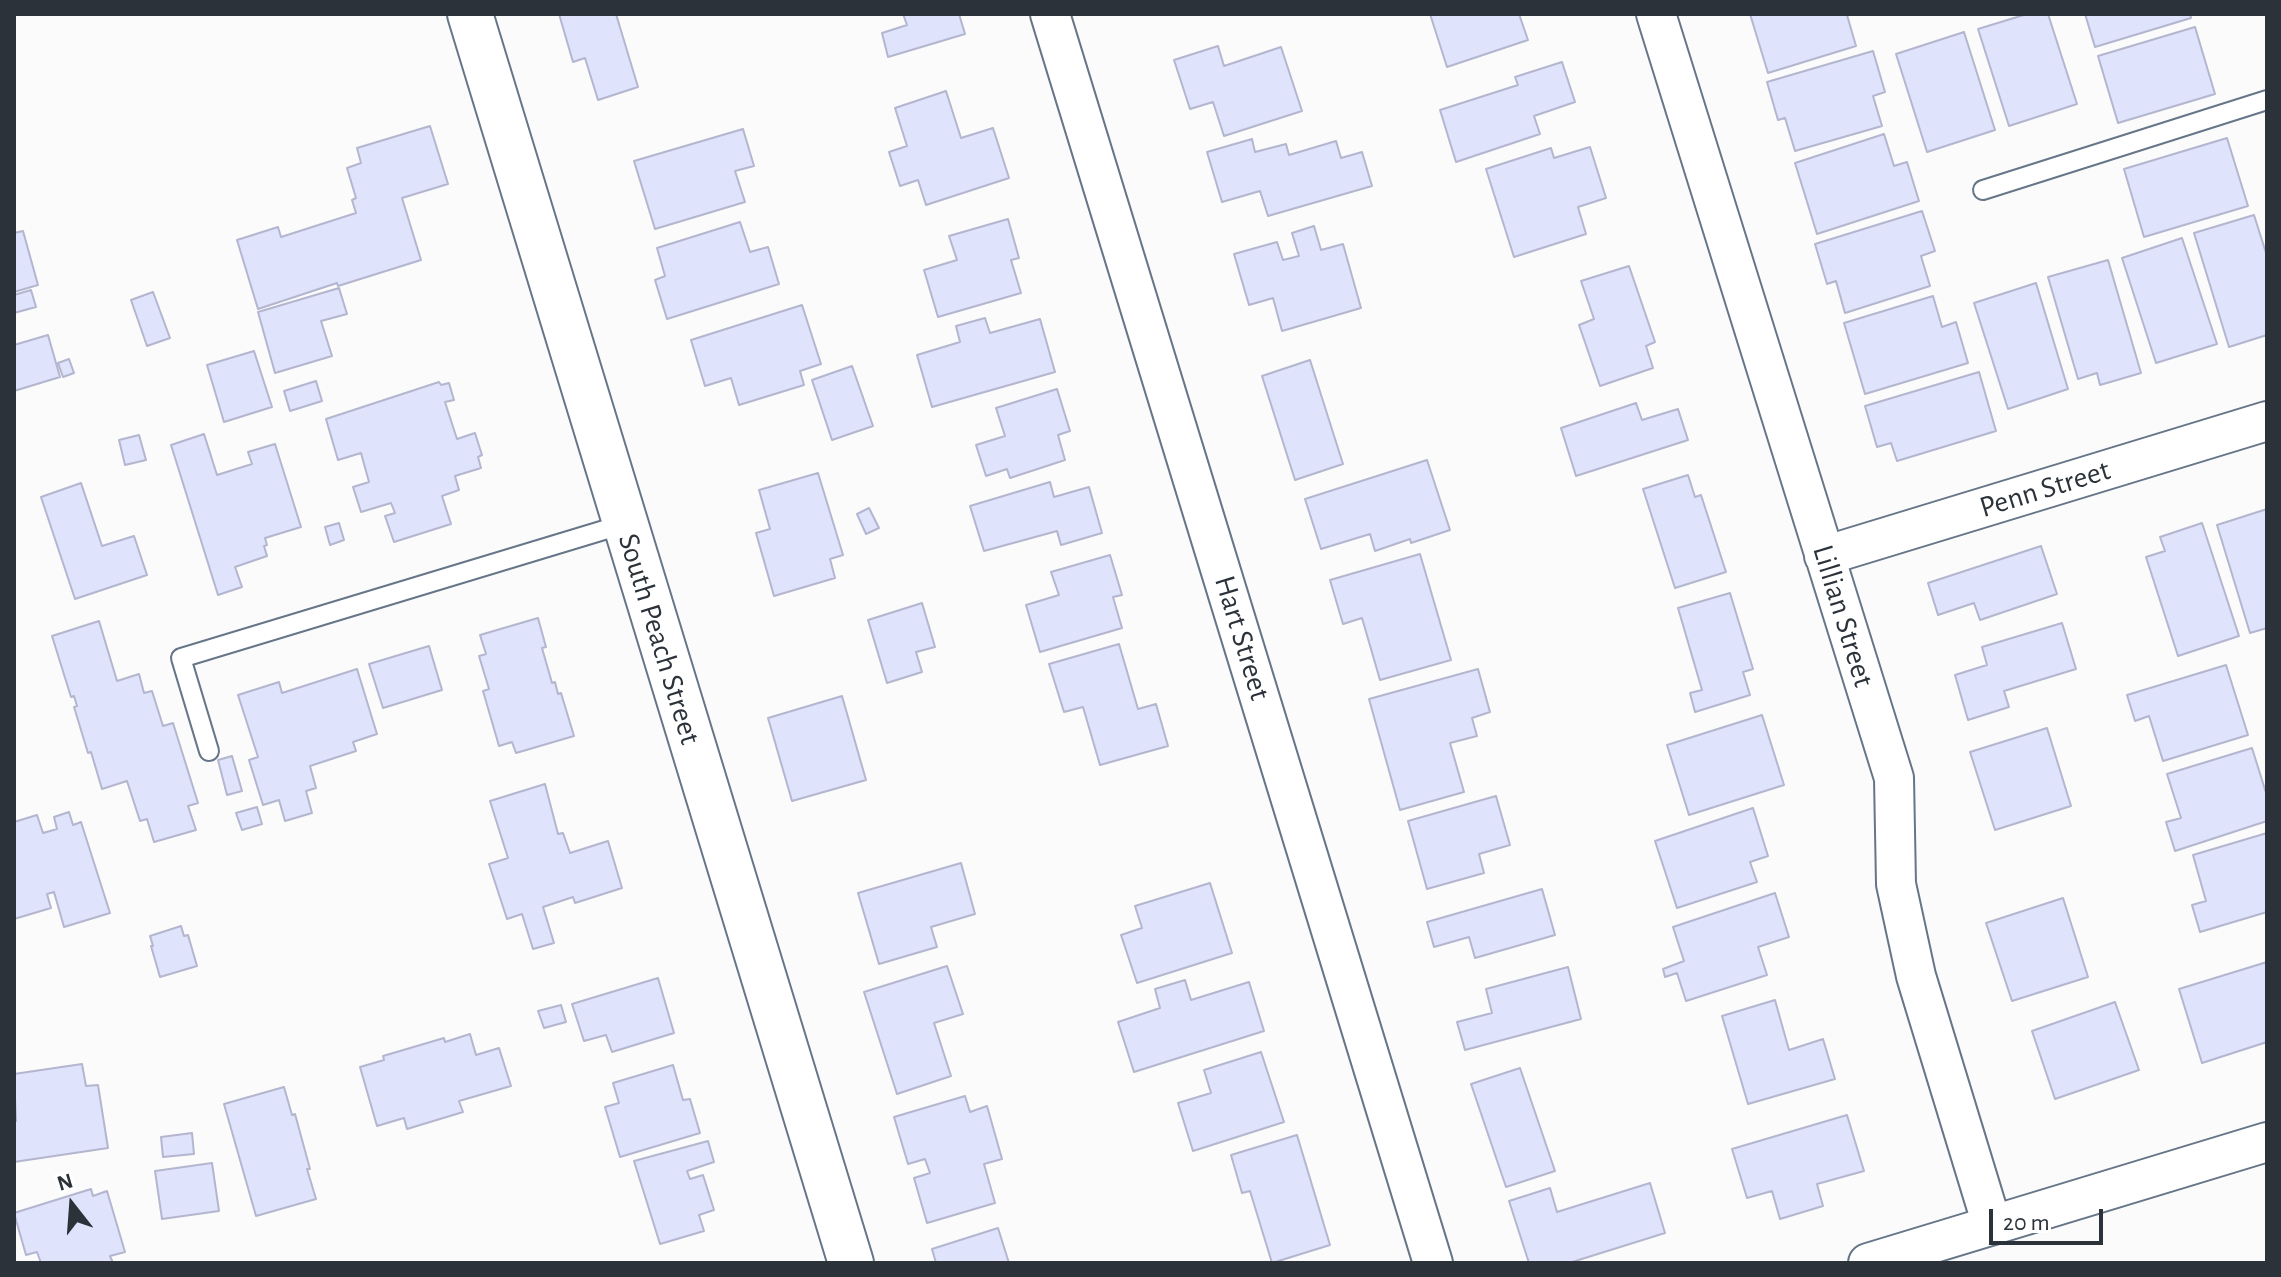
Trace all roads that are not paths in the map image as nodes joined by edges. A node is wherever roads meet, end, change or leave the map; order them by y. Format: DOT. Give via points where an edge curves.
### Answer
graph roads {
  1 [pos="470,14"];
  2 [pos="1050,14"];
  3 [pos="1656,14"];
  4 [pos="2267,100"];
  5 [pos="1983,190"];
  6 [pos="2267,421"];
  7 [pos="624,524"];
  8 [pos="1824,556"];
  9 [pos="209,751"];
  10 [pos="2267,1142"];
  11 [pos="1992,1225"];
  12 [pos="851,1263"];
  13 [pos="1433,1263"];
  14 [pos="1868,1263"];
  1 -- 7 [label="street, South Peach Street"];
  2 -- 13 [label="street, Hart Street"];
  3 -- 8 [label="street, Lillian Street"];
  4 -- 5 [label="lane"];
  6 -- 8 [label="street, Penn Street"];
  7 -- 9 [label="lane" via="181,658"];
  7 -- 12 [label="street, South Peach Street"];
  8 -- 11 [label="street, Lillian Street" via="1894,778 1896,884 1916,976"];
  10 -- 11 [label="street"];
  11 -- 14 [label="street"];
}
